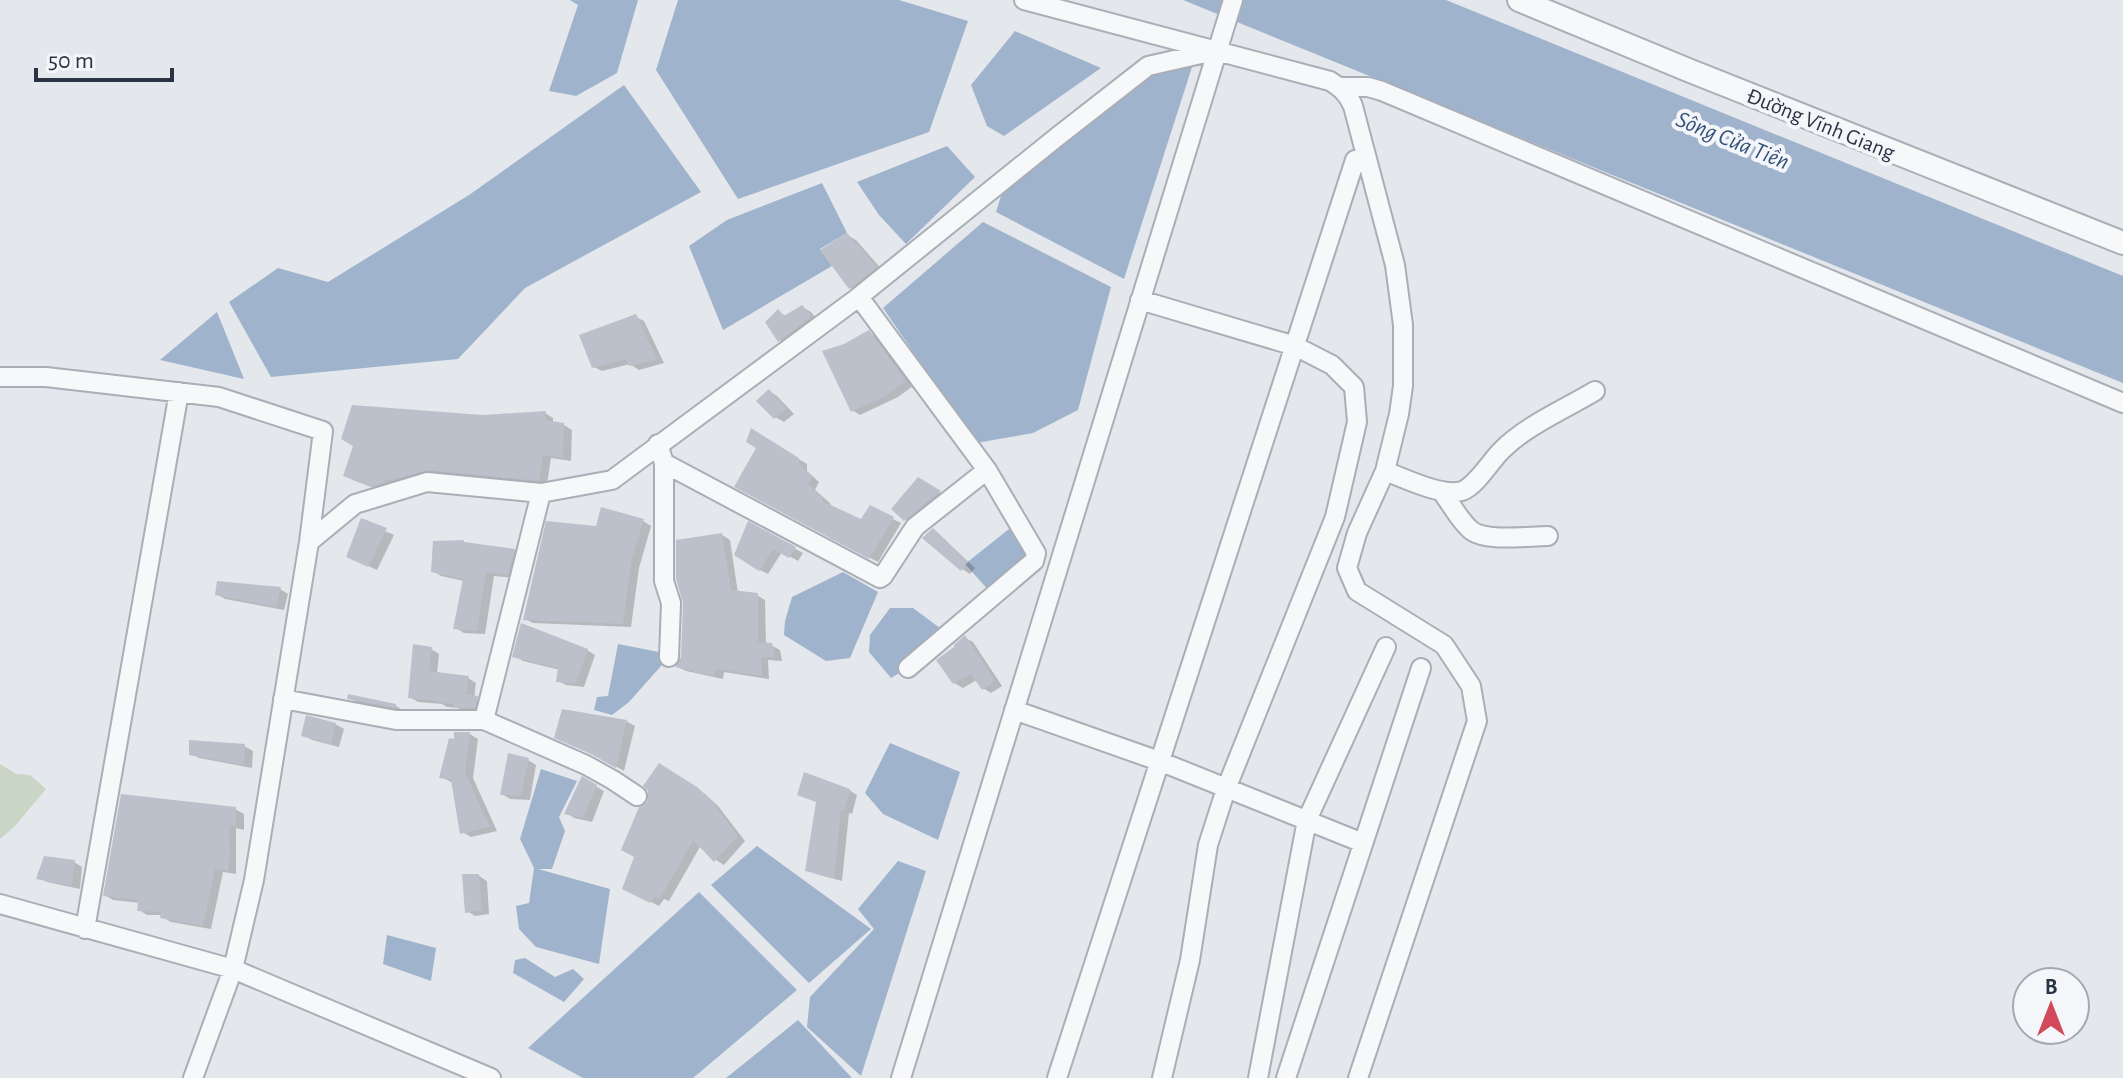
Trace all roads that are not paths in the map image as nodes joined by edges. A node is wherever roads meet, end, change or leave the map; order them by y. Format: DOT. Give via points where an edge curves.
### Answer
graph roads {
  1 [pos="1024,0"];
  2 [pos="1233,0"];
  3 [pos="1519,0"];
  4 [pos="1560,8"];
  5 [pos="1220,41"];
  6 [pos="1341,87"];
  7 [pos="1355,160"];
  8 [pos="2121,238"];
  9 [pos="859,297"];
  10 [pos="1140,300"];
  11 [pos="1295,346"];
  12 [pos="0,377"];
  13 [pos="1595,391"];
  14 [pos="179,392"];
  15 [pos="2123,403"];
  16 [pos="658,444"];
  17 [pos="664,463"];
  18 [pos="987,470"];
  19 [pos="1385,471"];
  20 [pos="1441,491"];
  21 [pos="541,493"];
  22 [pos="1548,536"];
  23 [pos="309,542"];
  24 [pos="1386,647"];
  25 [pos="669,657"];
  26 [pos="908,668"];
  27 [pos="1421,668"];
  28 [pos="283,699"];
  29 [pos="1014,710"];
  30 [pos="484,720"];
  31 [pos="1159,761"];
  32 [pos="1226,789"];
  33 [pos="637,796"];
  34 [pos="1307,820"];
  35 [pos="1363,843"];
  36 [pos="0,904"];
  37 [pos="85,929"];
  38 [pos="233,969"];
  39 [pos="193,1078"];
  40 [pos="491,1078"];
  41 [pos="901,1078"];
  42 [pos="1057,1078"];
  43 [pos="1162,1078"];
  44 [pos="1258,1078"];
  45 [pos="1286,1078"];
  46 [pos="1358,1078"];
  1 -- 5 [label="street"];
  2 -- 5 [label="street"];
  3 -- 4 [label="street, Đường Vĩnh Giang"];
  4 -- 8 [label="street, Đường Vĩnh Giang"];
  5 -- 6 [label="street"];
  5 -- 9 [label="street" via="1148,66"];
  5 -- 10 [label="street"];
  6 -- 15 [label="street" via="1382,91"];
  6 -- 19 [label="street" via="1353,106 1402,309 1402,399"];
  7 -- 11 [label="street"];
  9 -- 16 [label="street"];
  9 -- 18 [label="street"];
  10 -- 11 [label="street"];
  10 -- 29 [label="street"];
  11 -- 31 [label="street"];
  11 -- 32 [label="street" via="1332,365 1354,387 1357,422 1335,517"];
  12 -- 14 [label="street"];
  13 -- 20 [label="street" via="1516,438 1466,489"];
  14 -- 23 [label="street" via="219,397 323,431"];
  14 -- 37 [label="street"];
  16 -- 17 [label="street"];
  16 -- 21 [label="street" via="612,480"];
  17 -- 18 [label="street" via="880,578 915,527"];
  17 -- 25 [label="street"];
  18 -- 26 [label="street" via="1036,557"];
  19 -- 20 [label="street"];
  19 -- 46 [label="street" via="1347,568 1357,591 1444,645 1471,686 1477,721"];
  20 -- 22 [label="street" via="1474,533"];
  21 -- 23 [label="street" via="427,482 355,504"];
  21 -- 30 [label="street"];
  23 -- 28 [label="street"];
  24 -- 34 [label="street"];
  27 -- 35 [label="street"];
  28 -- 30 [label="street" via="396,720"];
  28 -- 38 [label="street" via="254,880"];
  29 -- 31 [label="street"];
  29 -- 41 [label="street"];
  30 -- 33 [label="street" via="586,765"];
  31 -- 32 [label="street"];
  31 -- 42 [label="street"];
  32 -- 34 [label="street"];
  32 -- 43 [label="street" via="1208,845 1190,960"];
  34 -- 35 [label="street"];
  34 -- 44 [label="street"];
  35 -- 45 [label="street"];
  36 -- 37 [label="street"];
  37 -- 38 [label="street"];
  38 -- 39 [label="street"];
  38 -- 40 [label="street"];
}
